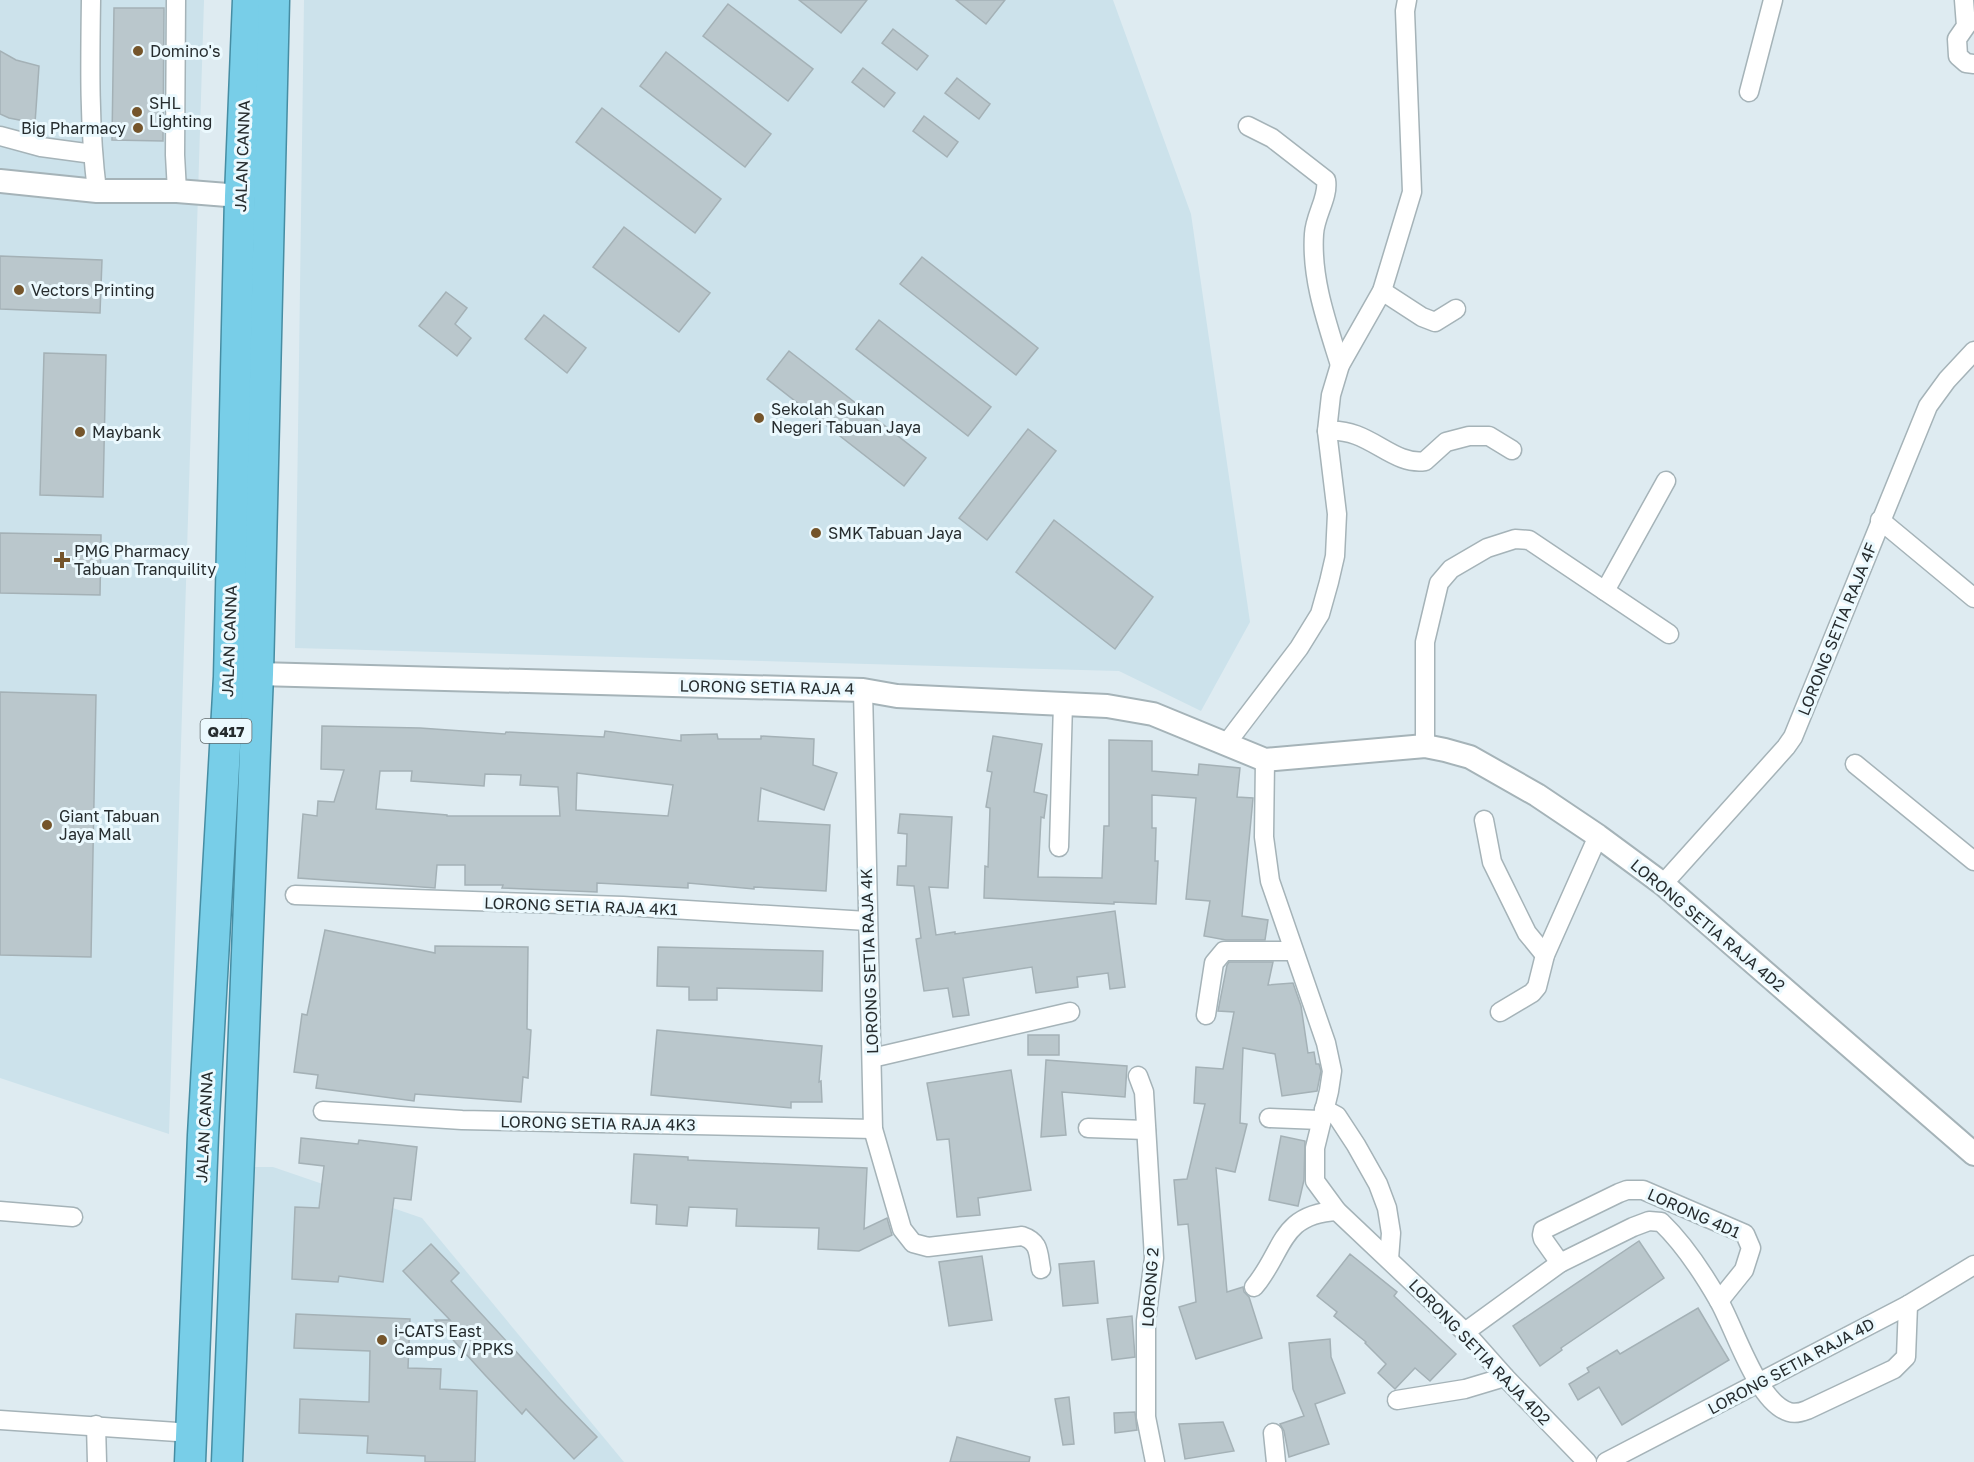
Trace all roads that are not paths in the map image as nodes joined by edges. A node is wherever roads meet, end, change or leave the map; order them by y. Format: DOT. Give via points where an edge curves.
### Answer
graph roads {
  1 [pos="91,0"];
  2 [pos="176,0"];
  3 [pos="248,0"];
  4 [pos="274,0"];
  5 [pos="1773,0"];
  6 [pos="1964,0"];
  7 [pos="1406,6"];
  8 [pos="1970,27"];
  9 [pos="1974,64"];
  10 [pos="1749,92"];
  11 [pos="1248,126"];
  12 [pos="0,136"];
  13 [pos="93,154"];
  14 [pos="0,181"];
  15 [pos="97,191"];
  16 [pos="177,191"];
  17 [pos="240,196"];
  18 [pos="1383,291"];
  19 [pos="1456,309"];
  20 [pos="1974,351"];
  21 [pos="1340,365"];
  22 [pos="1327,431"];
  23 [pos="1512,450"];
  24 [pos="1666,481"];
  25 [pos="1880,520"];
  26 [pos="1605,591"];
  27 [pos="1974,598"];
  28 [pos="1669,634"];
  29 [pos="258,674"];
  30 [pos="863,690"];
  31 [pos="1063,703"];
  32 [pos="1226,744"];
  33 [pos="1425,746"];
  34 [pos="1265,760"];
  35 [pos="1855,764"];
  36 [pos="1484,820"];
  37 [pos="1598,836"];
  38 [pos="1059,847"];
  39 [pos="1974,861"];
  40 [pos="1663,884"];
  41 [pos="295,895"];
  42 [pos="867,921"];
  43 [pos="1293,951"];
  44 [pos="1545,956"];
  45 [pos="1070,1012"];
  46 [pos="1500,1012"];
  47 [pos="1206,1015"];
  48 [pos="872,1058"];
  49 [pos="1138,1076"];
  50 [pos="323,1111"];
  51 [pos="1322,1115"];
  52 [pos="1269,1118"];
  53 [pos="1088,1128"];
  54 [pos="873,1129"];
  55 [pos="1146,1130"];
  56 [pos="1974,1154"];
  57 [pos="0,1211"];
  58 [pos="1337,1211"];
  59 [pos="73,1217"];
  60 [pos="1389,1258"];
  61 [pos="1560,1263"];
  62 [pos="1974,1265"];
  63 [pos="1041,1269"];
  64 [pos="1254,1287"];
  65 [pos="1719,1301"];
  66 [pos="1908,1305"];
  67 [pos="1465,1332"];
  68 [pos="1505,1377"];
  69 [pos="1758,1383"];
  70 [pos="1397,1400"];
  71 [pos="0,1420"];
  72 [pos="96,1425"];
  73 [pos="192,1432"];
  74 [pos="1274,1433"];
  75 [pos="97,1462"];
  76 [pos="190,1462"];
  77 [pos="226,1462"];
  78 [pos="1155,1462"];
  79 [pos="1276,1462"];
  80 [pos="1587,1462"];
  81 [pos="1606,1462"];
  1 -- 13 [label="street"];
  2 -- 16 [label="street"];
  3 -- 17 [label="highway, JALAN CANNA / Q417"];
  4 -- 29 [label="highway, JALAN CANNA / Q417"];
  5 -- 10 [label="street"];
  6 -- 8 [label="street"];
  7 -- 18 [label="street" via="1412,192"];
  8 -- 9 [label="street" via="1958,39 1958,56"];
  11 -- 21 [label="street" via="1272,138 1326,180 1314,232 1314,252 1322,308"];
  12 -- 13 [label="street" via="41,147"];
  13 -- 15 [label="street"];
  14 -- 15 [label="street"];
  15 -- 16 [label="street"];
  16 -- 17 [label="street"];
  17 -- 73 [label="highway, JALAN CANNA / Q417" via="229,677"];
  18 -- 19 [label="street" via="1435,322"];
  18 -- 21 [label="street"];
  20 -- 25 [label="street, LORONG SETIA RAJA 4F" via="1928,406"];
  21 -- 22 [label="street" via="1331,394"];
  22 -- 23 [label="street" via="1341,429 1363,436 1408,461 1425,461 1446,442 1479,435 1489,436"];
  22 -- 32 [label="street" via="1337,514 1335,556 1320,614"];
  24 -- 26 [label="street"];
  25 -- 27 [label="street"];
  25 -- 40 [label="street, LORONG SETIA RAJA 4F" via="1792,737"];
  26 -- 28 [label="street"];
  26 -- 33 [label="street" via="1529,540 1515,539 1487,548 1451,568 1439,583 1425,642"];
  29 -- 30 [label="street, LORONG SETIA RAJA 4"];
  29 -- 77 [label="highway, JALAN CANNA / Q417"];
  30 -- 31 [label="street, LORONG SETIA RAJA 4" via="897,696"];
  30 -- 42 [label="street, LORONG SETIA RAJA 4K"];
  31 -- 32 [label="street, LORONG SETIA RAJA 4" via="1153,714"];
  31 -- 38 [label="street"];
  32 -- 34 [label="street, LORONG SETIA RAJA 4"];
  33 -- 34 [label="street, LORONG SETIA RAJA 4D2"];
  33 -- 37 [label="street, LORONG SETIA RAJA 4D2" via="1470,758 1537,795"];
  34 -- 43 [label="street, LORONG SETIA RAJA 4D2" via="1264,837 1270,881"];
  35 -- 39 [label="street"];
  36 -- 44 [label="street" via="1492,862 1527,933"];
  37 -- 40 [label="street, LORONG SETIA RAJA 4D2"];
  37 -- 44 [label="street"];
  40 -- 56 [label="street, LORONG SETIA RAJA 4D2"];
  41 -- 42 [label="street, LORONG SETIA RAJA 4K1" via="623,906"];
  42 -- 48 [label="street, LORONG SETIA RAJA 4K"];
  43 -- 47 [label="street" via="1224,951 1214,963"];
  43 -- 51 [label="street, LORONG SETIA RAJA 4D2" via="1332,1071"];
  44 -- 46 [label="street" via="1537,987"];
  45 -- 48 [label="street"];
  48 -- 54 [label="street, LORONG SETIA RAJA 4K"];
  49 -- 55 [label="street, LORONG 2" via="1144,1092"];
  50 -- 54 [label="street, LORONG SETIA RAJA 4K3" via="462,1120"];
  51 -- 52 [label="street"];
  51 -- 58 [label="street, LORONG SETIA RAJA 4D2" via="1315,1148 1315,1181"];
  51 -- 60 [label="street" via="1336,1116 1378,1184 1392,1233"];
  53 -- 55 [label="street"];
  54 -- 63 [label="street, LORONG SETIA RAJA 4K" via="902,1229 913,1243 928,1247 1022,1236 1037,1247"];
  55 -- 78 [label="street, LORONG 2" via="1155,1258 1146,1321 1146,1417"];
  57 -- 59 [label="street"];
  58 -- 60 [label="street, LORONG SETIA RAJA 4D2"];
  58 -- 64 [label="street" via="1304,1217 1286,1234"];
  60 -- 67 [label="street, LORONG SETIA RAJA 4D2"];
  61 -- 65 [label="street" via="1633,1227 1649,1221 1661,1222"];
  61 -- 65 [label="street, LORONG 4D1" via="1544,1239 1543,1230 1619,1193 1643,1190 1745,1234 1751,1248 1744,1270"];
  61 -- 67 [label="street"];
  62 -- 66 [label="street, LORONG SETIA RAJA 4D"];
  65 -- 69 [label="street"];
  66 -- 69 [label="street, LORONG SETIA RAJA 4D"];
  66 -- 69 [label="street" via="1906,1357 1894,1369 1807,1410 1792,1413 1782,1409"];
  67 -- 68 [label="street, LORONG SETIA RAJA 4D2"];
  68 -- 70 [label="street" via="1466,1389"];
  68 -- 80 [label="street, LORONG SETIA RAJA 4D2"];
  69 -- 81 [label="street, LORONG SETIA RAJA 4D"];
  71 -- 72 [label="street"];
  72 -- 73 [label="street"];
  72 -- 75 [label="street"];
  73 -- 76 [label="highway, JALAN CANNA / Q417"];
  74 -- 79 [label="street"];
}
